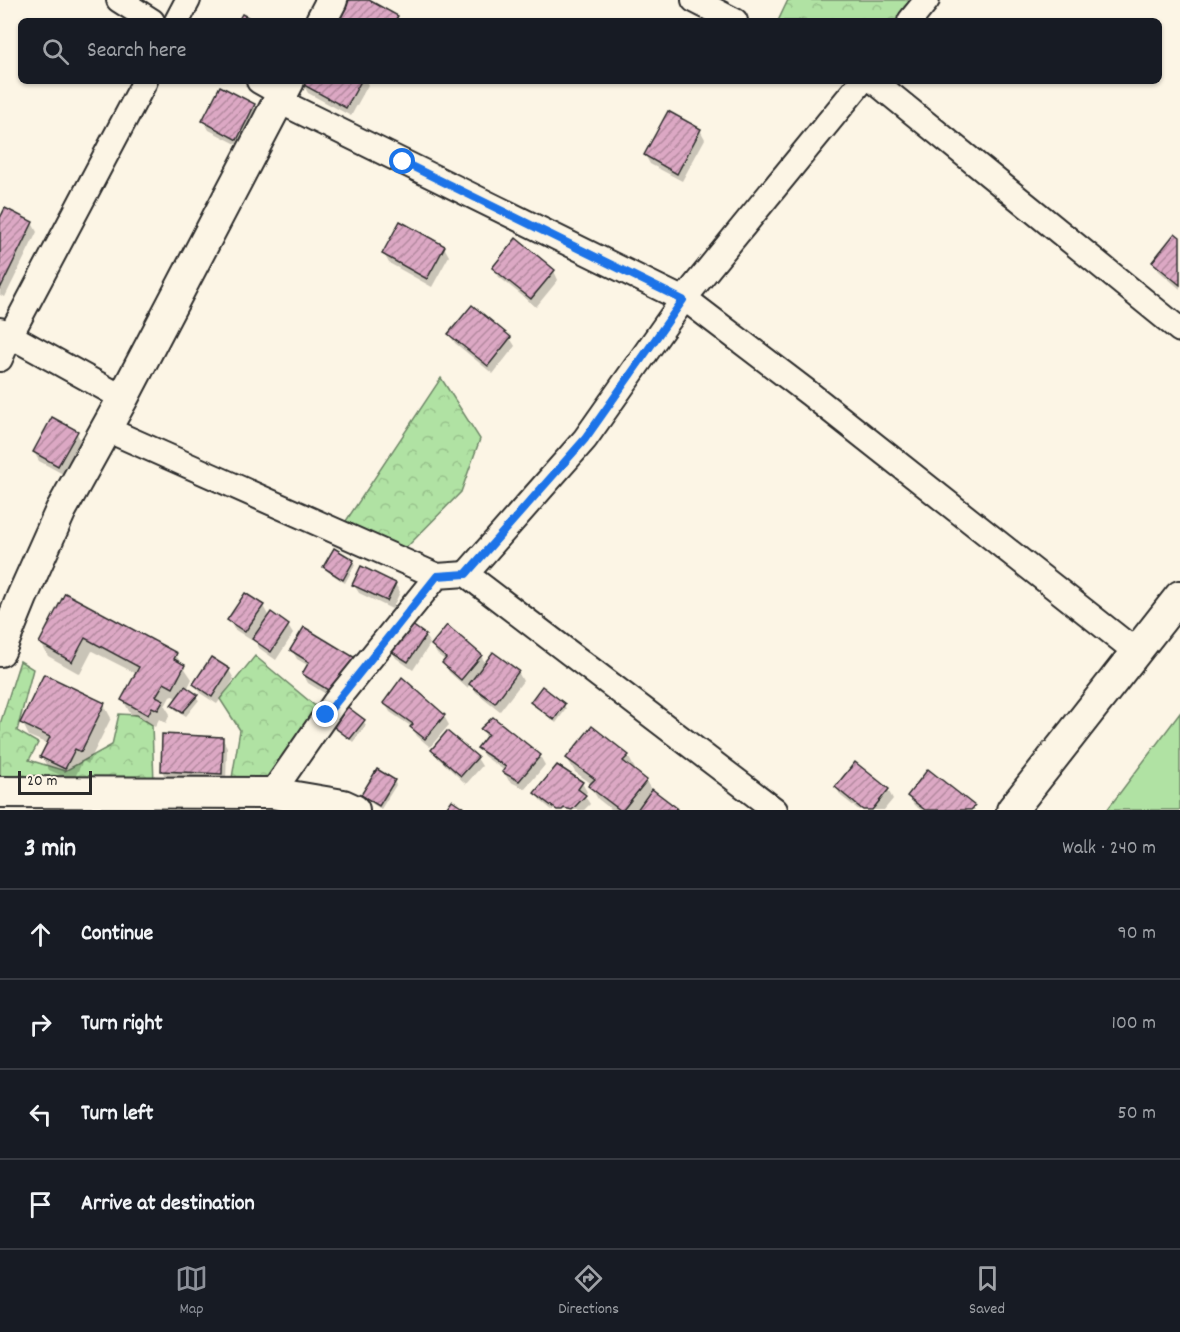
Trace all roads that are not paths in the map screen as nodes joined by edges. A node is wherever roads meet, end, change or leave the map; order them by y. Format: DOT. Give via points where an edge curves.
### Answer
graph roads {
  1 [pos="119,0"];
  2 [pos="188,0"];
  3 [pos="332,0"];
  4 [pos="694,0"];
  5 [pos="927,0"];
  6 [pos="147,18"];
  7 [pos="179,18"];
  8 [pos="323,18"];
  9 [pos="729,18"];
  10 [pos="912,18"];
  11 [pos="143,84"];
  12 [pos="860,84"];
  13 [pos="878,84"];
  14 [pos="277,89"];
  15 [pos="683,300"];
  16 [pos="1180,330"];
  17 [pos="5,333"];
  18 [pos="0,360"];
  19 [pos="123,398"];
  20 [pos="106,429"];
  21 [pos="466,574"];
  22 [pos="437,576"];
  23 [pos="1180,596"];
  24 [pos="0,651"];
  25 [pos="1135,651"];
  26 [pos="0,792"];
  27 [pos="272,793"];
  28 [pos="354,810"];
  29 [pos="775,810"];
  30 [pos="1012,810"];
  1 -- 6 [label="street"];
  2 -- 7 [label="street"];
  3 -- 8 [label="street"];
  4 -- 9 [label="street"];
  5 -- 10 [label="street"];
  11 -- 17 [label="street"];
  12 -- 15 [label="street"];
  13 -- 16 [label="street"];
  14 -- 15 [label="street"];
  14 -- 19 [label="street"];
  15 -- 21 [label="street" via="585,439"];
  15 -- 25 [label="street" via="810,394"];
  17 -- 18 [label="street"];
  17 -- 19 [label="street"];
  19 -- 20 [label="street"];
  20 -- 22 [label="street"];
  20 -- 24 [label="street" via="61,510"];
  21 -- 22 [label="street"];
  21 -- 29 [label="street"];
  22 -- 27 [label="street" via="335,702"];
  23 -- 25 [label="street"];
  25 -- 30 [label="street"];
  26 -- 27 [label="street"];
  27 -- 28 [label="street"];
}
